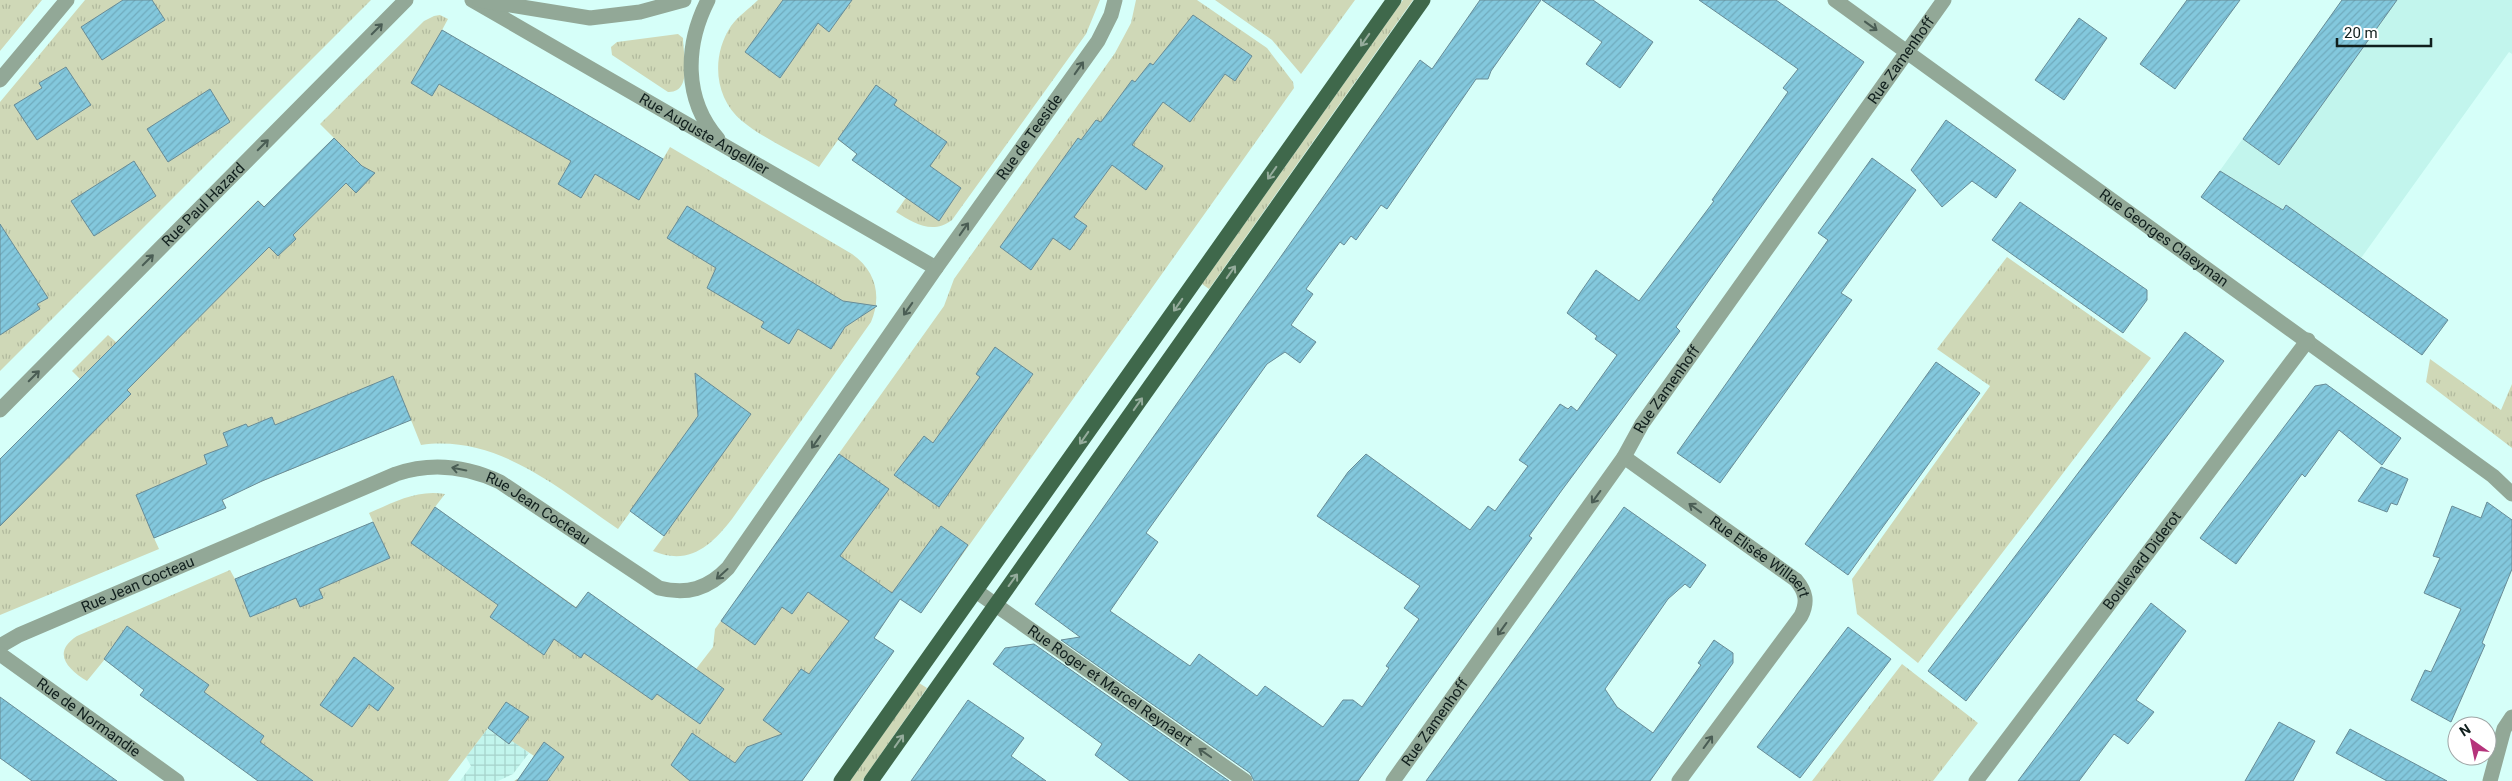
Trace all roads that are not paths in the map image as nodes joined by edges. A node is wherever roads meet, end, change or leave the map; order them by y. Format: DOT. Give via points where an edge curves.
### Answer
graph roads {
  1 [pos="67,0"];
  2 [pos="406,0"];
  3 [pos="472,0"];
  4 [pos="478,0"];
  5 [pos="684,0"];
  6 [pos="708,0"];
  7 [pos="1115,0"];
  8 [pos="1394,0"];
  9 [pos="1423,0"];
  10 [pos="1835,0"];
  11 [pos="1944,0"];
  12 [pos="1907,52"];
  13 [pos="0,80"];
  14 [pos="726,148"];
  15 [pos="936,268"];
  16 [pos="2308,340"];
  17 [pos="0,410"];
  18 [pos="1624,457"];
  19 [pos="2493,476"];
  20 [pos="2512,485"];
  21 [pos="2512,494"];
  22 [pos="976,590"];
  23 [pos="996,605"];
  24 [pos="0,646"];
  25 [pos="0,654"];
  26 [pos="2512,717"];
  27 [pos="177,781"];
  28 [pos="841,781"];
  29 [pos="871,781"];
  30 [pos="1245,781"];
  31 [pos="1393,781"];
  32 [pos="1679,781"];
  33 [pos="1976,781"];
  34 [pos="2490,781"];
  1 -- 13 [label="street"];
  17 -- 2 [label="street, Rue Paul Hazard, one-way"];
  3 -- 14 [label="street, Rue Auguste Angellier"];
  4 -- 5 [label="street" via="590,18 640,12"];
  6 -- 14 [label="street" via="692,46 692,86 699,111"];
  15 -- 7 [label="street, Rue de Teeside, one-way" via="1098,41"];
  8 -- 22 [label="main road, one-way"];
  23 -- 9 [label="main road, one-way"];
  10 -- 12 [label="street, Rue Georges Claeyman, one-way"];
  11 -- 12 [label="street, Rue Zamenhoff"];
  12 -- 16 [label="street, Rue Georges Claeyman"];
  12 -- 18 [label="street, Rue Zamenhoff" via="1642,424"];
  14 -- 15 [label="street, Rue Auguste Angellier"];
  15 -- 24 [label="street, Rue Jean Cocteau, one-way" via="728,568 701,589 679,592 659,588 487,475 456,467 428,466 396,474 19,635"];
  16 -- 19 [label="street, Rue Georges Claeyman"];
  16 -- 33 [label="street, Boulevard Diderot"];
  18 -- 31 [label="street, Rue Zamenhoff, one-way"];
  32 -- 18 [label="street, Rue Elisée Willaert, one-way" via="1801,616 1806,602 1796,580"];
  19 -- 20 [label="street"];
  19 -- 21 [label="street"];
  22 -- 23 [label="street, Rue Roger et Marcel Reynaert"];
  22 -- 28 [label="main road"];
  29 -- 23 [label="main road, one-way"];
  30 -- 23 [label="street, Rue Roger et Marcel Reynaert, one-way"];
  25 -- 27 [label="street, Rue de Normandie"];
  26 -- 34 [label="street" via="2504,729"];
}
